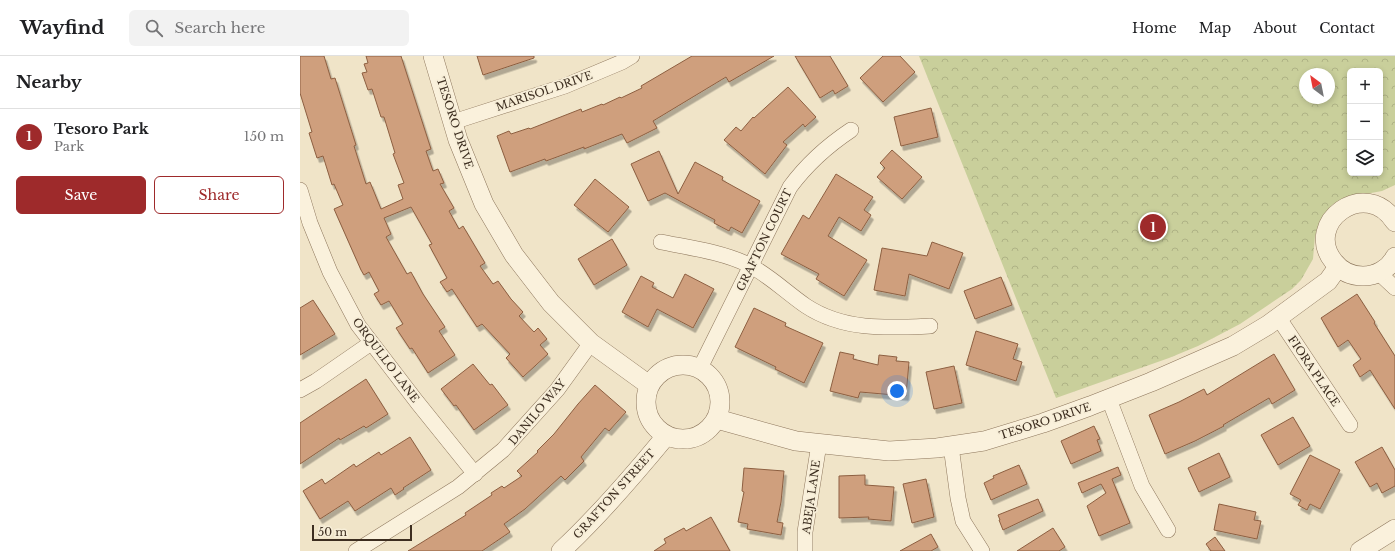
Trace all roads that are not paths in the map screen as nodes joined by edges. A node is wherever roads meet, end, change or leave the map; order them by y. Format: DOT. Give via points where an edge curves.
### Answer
graph roads {
  1 [pos="433,56"];
  2 [pos="632,56"];
  3 [pos="453,122"];
  4 [pos="851,130"];
  5 [pos="301,200"];
  6 [pos="1394,216"];
  7 [pos="661,242"];
  8 [pos="1395,257"];
  9 [pos="751,266"];
  10 [pos="1338,267"];
  11 [pos="1379,273"];
  12 [pos="1395,288"];
  13 [pos="1278,317"];
  14 [pos="930,326"];
  15 [pos="371,343"];
  16 [pos="591,343"];
  17 [pos="700,368"];
  18 [pos="649,385"];
  19 [pos="300,390"];
  20 [pos="1109,399"];
  21 [pos="717,419"];
  22 [pos="1350,424"];
  23 [pos="666,436"];
  24 [pos="818,444"];
  25 [pos="951,446"];
  26 [pos="475,474"];
  27 [pos="1395,529"];
  28 [pos="1168,530"];
  29 [pos="356,551"];
  30 [pos="560,551"];
  31 [pos="805,551"];
  32 [pos="982,551"];
  33 [pos="1360,551"];
  1 -- 3 [label="street, TESORO DRIVE"];
  2 -- 3 [label="street, MARISOL DRIVE" via="565,86"];
  3 -- 16 [label="street, TESORO DRIVE" via="484,204 514,255 552,303"];
  4 -- 9 [label="street, GRAFTON COURT" via="832,142 796,178"];
  5 -- 15 [label="street, ORQULLO LANE" via="330,272 358,325"];
  6 -- 10 [label="street" via="1371,203 1347,206 1337,213 1330,222 1326,246 1330,258"];
  7 -- 9 [label="street" via="730,257"];
  8 -- 11 [label="street"];
  9 -- 14 [label="street" via="808,307 839,321 887,328"];
  9 -- 17 [label="street, GRAFTON COURT"];
  10 -- 11 [label="street" via="1358,276"];
  10 -- 13 [label="street, TESORO DRIVE" via="1328,281"];
  11 -- 12 [label="street"];
  13 -- 20 [label="street, TESORO DRIVE" via="1233,346"];
  13 -- 22 [label="street, FIORA PLACE"];
  15 -- 19 [label="street"];
  15 -- 26 [label="street, ORQULLO LANE"];
  16 -- 18 [label="street, TESORO DRIVE"];
  16 -- 26 [label="street, DANILO WAY" via="557,390 504,450"];
  17 -- 18 [label="street" via="685,364 671,366 658,374"];
  17 -- 21 [label="street" via="713,378 719,390 721,405"];
  18 -- 23 [label="street" via="645,398 647,414 654,427"];
  20 -- 25 [label="street, TESORO DRIVE" via="1028,428 984,441"];
  20 -- 28 [label="street" via="1142,486"];
  21 -- 23 [label="street" via="710,429 695,438 679,440"];
  21 -- 24 [label="street, TESORO DRIVE" via="796,441"];
  23 -- 30 [label="street, GRAFTON STREET" via="628,482"];
  24 -- 25 [label="street, TESORO DRIVE" via="889,451"];
  24 -- 31 [label="street, ABEJA LANE" via="805,532"];
  25 -- 32 [label="street" via="963,521"];
  26 -- 29 [label="street, DANILO WAY"];
  27 -- 33 [label="street"];
}
